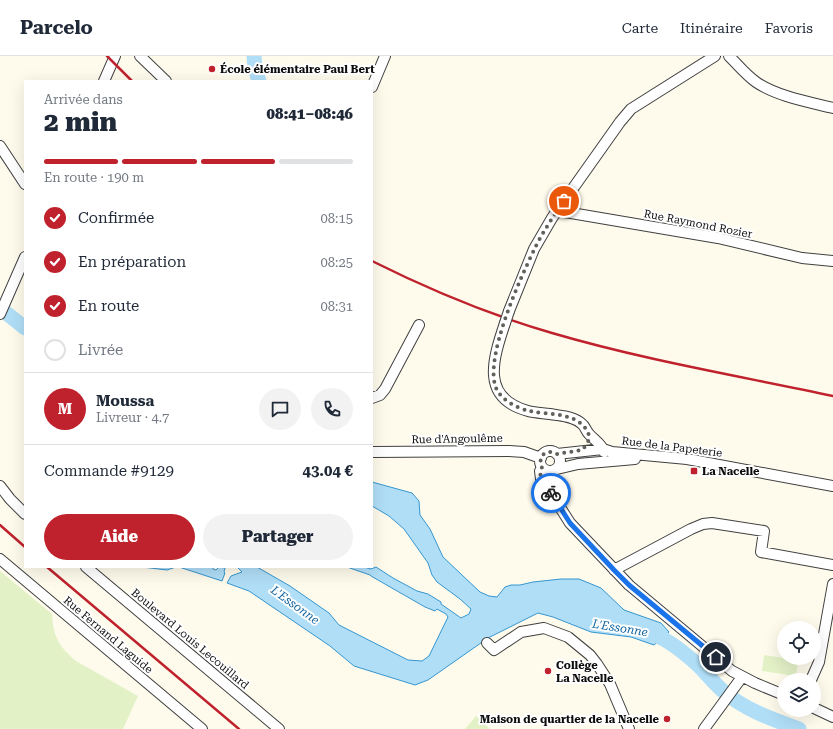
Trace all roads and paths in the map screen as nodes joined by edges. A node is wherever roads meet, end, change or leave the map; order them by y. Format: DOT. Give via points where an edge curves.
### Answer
graph roads {
  1 [pos="115,56"];
  2 [pos="140,56"];
  3 [pos="385,56"];
  4 [pos="715,56"];
  5 [pos="729,56"];
  6 [pos="104,80"];
  7 [pos="165,80"];
  8 [pos="373,85"];
  9 [pos="833,108"];
  10 [pos="0,146"];
  11 [pos="24,182"];
  12 [pos="559,209"];
  13 [pos="24,259"];
  14 [pos="833,261"];
  15 [pos="0,314"];
  16 [pos="419,325"];
  17 [pos="373,398"];
  18 [pos="589,434"];
  19 [pos="603,449"];
  20 [pos="582,450"];
  21 [pos="373,452"];
  22 [pos="557,454"];
  23 [pos="601,461"];
  24 [pos="541,463"];
  25 [pos="557,469"];
  26 [pos="0,486"];
  27 [pos="833,486"];
  28 [pos="833,491"];
  29 [pos="551,493"];
  30 [pos="24,513"];
  31 [pos="0,559"];
  32 [pos="833,565"];
  33 [pos="87,568"];
  34 [pos="614,570"];
  35 [pos="833,584"];
  36 [pos="487,643"];
  37 [pos="814,673"];
  38 [pos="742,677"];
  39 [pos="777,692"];
  40 [pos="821,711"];
  41 [pos="833,717"];
  42 [pos="202,729"];
  43 [pos="279,729"];
  44 [pos="629,729"];
  45 [pos="704,729"];
  1 -- 6 [label="street"];
  2 -- 7 [label="street"];
  3 -- 8 [label="street"];
  4 -- 12 [label="street" via="628,112"];
  5 -- 9 [label="street" via="757,83 785,95"];
  10 -- 11 [label="street"];
  12 -- 14 [label="street, Rue Raymond Rozier" via="564,212 718,238 802,258"];
  12 -- 18 [label="street, bridge" via="534,249 509,311 499,338 494,381 499,393 517,407 575,419"];
  13 -- 15 [label="street"];
  16 -- 17 [label="street" via="385,389"];
  18 -- 19 [label="street"];
  18 -- 20 [label="street" via="589,442"];
  19 -- 20 [label="street"];
  19 -- 23 [label="street" via="605,455"];
  19 -- 27 [label="street, Rue de la Papeterie" via="701,461"];
  20 -- 22 [label="street"];
  21 -- 24 [label="street, Rue d'Angoulême" via="509,450 524,452"];
  22 -- 24 [label="street" via="548,451"];
  22 -- 25 [label="street" via="560,466"];
  23 -- 25 [label="street"];
  23 -- 28 [label="street, Rue de la Papeterie" via="639,459 673,462"];
  24 -- 25 [label="street" via="547,471"];
  24 -- 29 [label="street" via="541,479"];
  25 -- 29 [label="street"];
  26 -- 30 [label="street"];
  29 -- 34 [label="street" via="570,523"];
  31 -- 42 [label="street, Rue Fernand Laguide"];
  32 -- 34 [label="street" via="761,552 764,531 708,523"];
  33 -- 43 [label="street, Boulevard Louis Lecouillard"];
  34 -- 38 [label="street" via="662,613"];
  35 -- 37 [label="street" via="819,662"];
  36 -- 44 [label="street" via="494,650 521,632 544,628 568,637 597,664 610,684"];
  38 -- 39 [label="street"];
  38 -- 45 [label="street"];
  40 -- 41 [label="street"];
}
